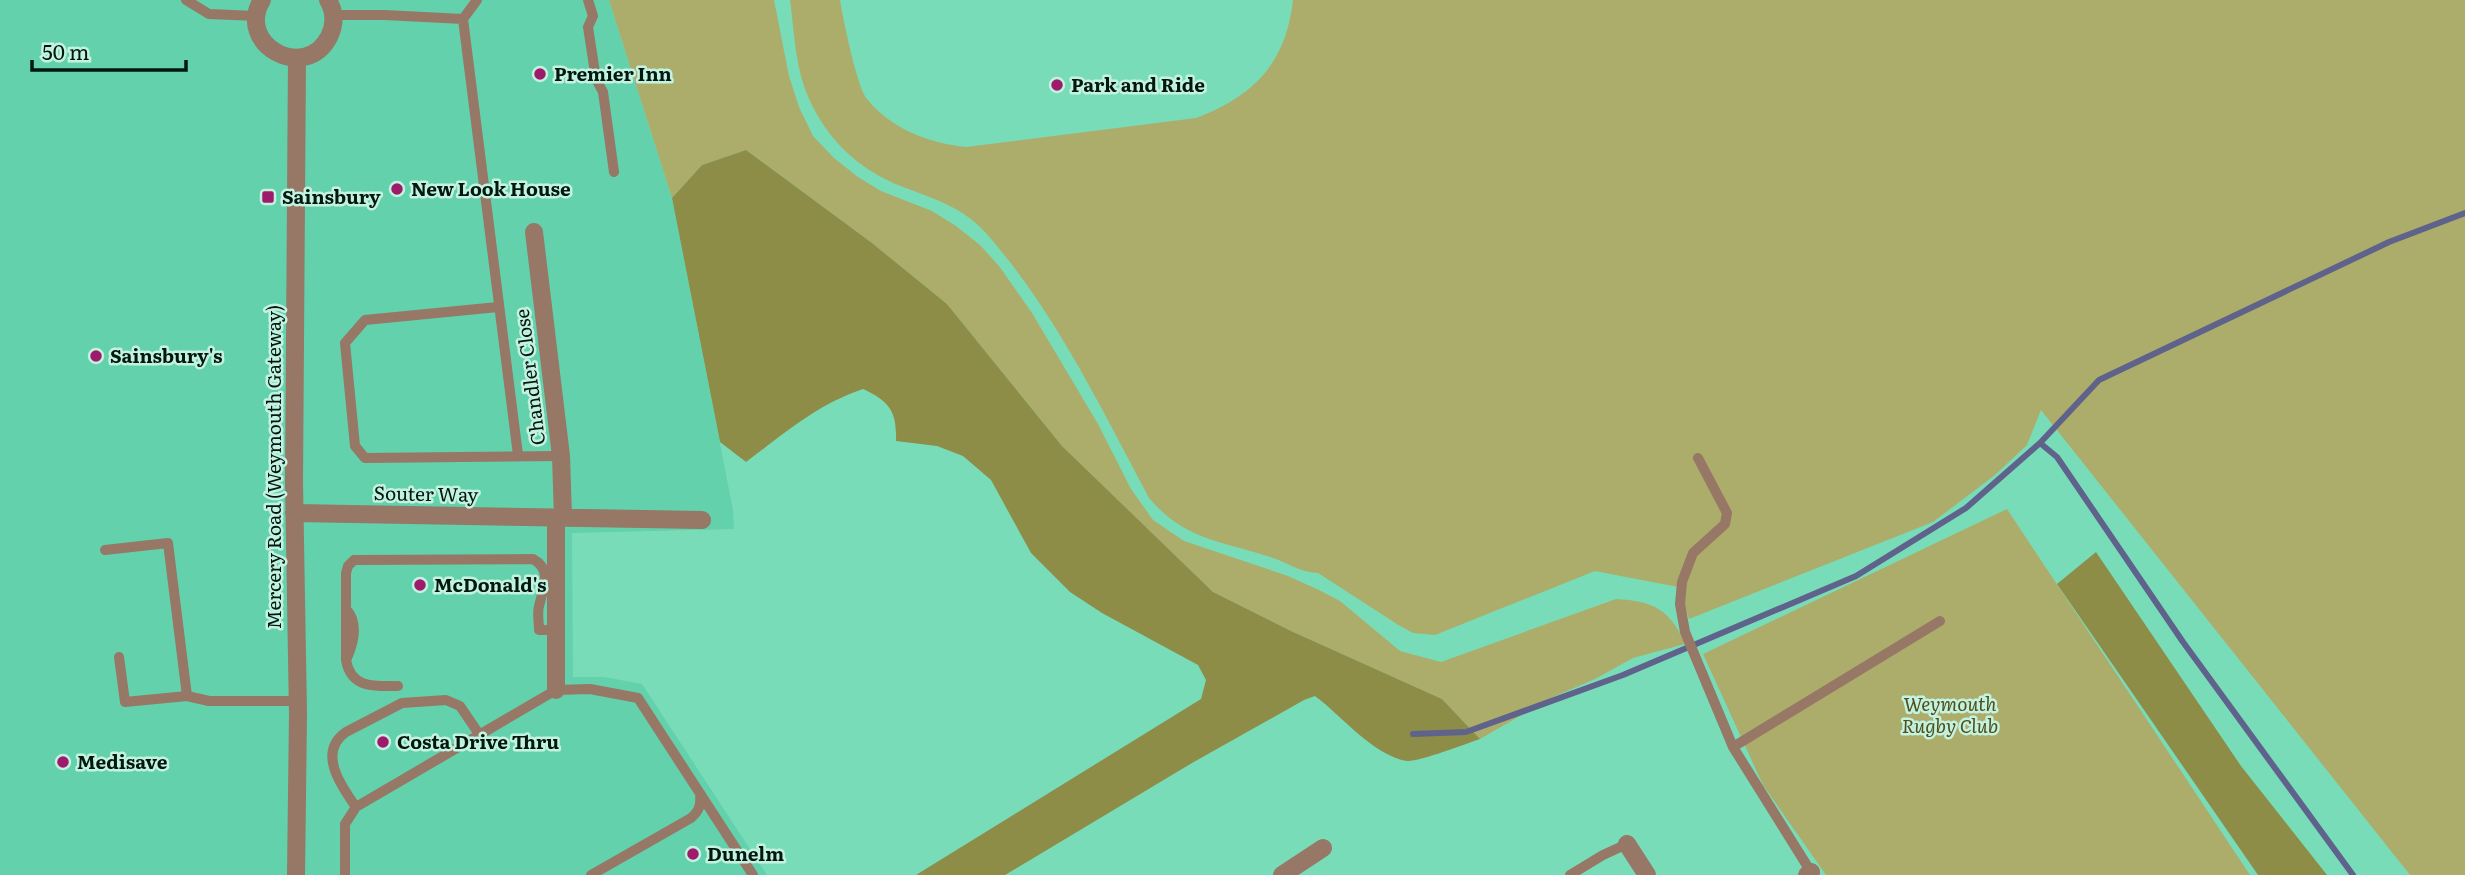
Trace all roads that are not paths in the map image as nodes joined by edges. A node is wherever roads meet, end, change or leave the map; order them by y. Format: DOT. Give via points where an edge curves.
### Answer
graph roads {
  1 [pos="186,0"];
  2 [pos="477,0"];
  3 [pos="587,0"];
  4 [pos="259,8"];
  5 [pos="331,8"];
  6 [pos="463,19"];
  7 [pos="297,58"];
  8 [pos="614,172"];
  9 [pos="534,232"];
  10 [pos="498,307"];
  11 [pos="518,455"];
  12 [pos="561,456"];
  13 [pos="1698,458"];
  14 [pos="294,513"];
  15 [pos="560,517"];
  16 [pos="702,520"];
  17 [pos="105,550"];
  18 [pos="1940,621"];
  19 [pos="548,630"];
  20 [pos="119,657"];
  21 [pos="398,686"];
  22 [pos="556,690"];
  23 [pos="187,696"];
  24 [pos="298,701"];
  25 [pos="479,734"];
  26 [pos="1733,747"];
  27 [pos="700,793"];
  28 [pos="356,807"];
  29 [pos="1627,844"];
  30 [pos="1322,848"];
  31 [pos="1809,873"];
  32 [pos="296,875"];
  33 [pos="345,875"];
  34 [pos="591,875"];
  35 [pos="753,875"];
  36 [pos="1282,875"];
  37 [pos="1570,875"];
  38 [pos="1647,875"];
  1 -- 4 [label="lane" via="209,15"];
  2 -- 6 [label="lane"];
  3 -- 8 [label="lane"];
  4 -- 7 [label="street" via="257,28 262,39 279,55"];
  5 -- 6 [label="lane"];
  5 -- 7 [label="street" via="332,32 326,43"];
  6 -- 10 [label="lane"];
  7 -- 14 [label="street, Mercery Road (Weymouth Gateway)"];
  9 -- 12 [label="street, Chandler Close"];
  10 -- 11 [label="lane"];
  10 -- 11 [label="lane" via="365,320 345,343 355,446 365,458"];
  11 -- 12 [label="lane"];
  12 -- 15 [label="street, Chandler Close"];
  13 -- 26 [label="lane" via="1727,513 1725,524 1693,553 1680,604 1685,632"];
  14 -- 15 [label="street, Souter Way"];
  14 -- 24 [label="street, Mercery Road (Weymouth Gateway)"];
  15 -- 16 [label="street, Souter Way"];
  15 -- 19 [label="street"];
  17 -- 23 [label="lane" via="168,543"];
  18 -- 26 [label="lane"];
  19 -- 21 [label="lane" via="539,607 544,572 533,559 358,559 347,569 349,673 368,686"];
  19 -- 22 [label="street"];
  20 -- 23 [label="lane" via="125,702"];
  22 -- 25 [label="lane"];
  22 -- 27 [label="lane" via="590,689 638,698"];
  23 -- 24 [label="lane" via="209,701"];
  24 -- 32 [label="street, Mercery Road (Weymouth Gateway)"];
  25 -- 28 [label="lane"];
  25 -- 28 [label="lane" via="460,706 446,700 401,703 346,732 333,750 334,771"];
  26 -- 31 [label="lane"];
  27 -- 34 [label="lane" via="699,811 691,818"];
  27 -- 35 [label="lane"];
  28 -- 33 [label="lane" via="345,824"];
  29 -- 37 [label="lane"];
  29 -- 38 [label="street"];
  30 -- 36 [label="street"];
}
